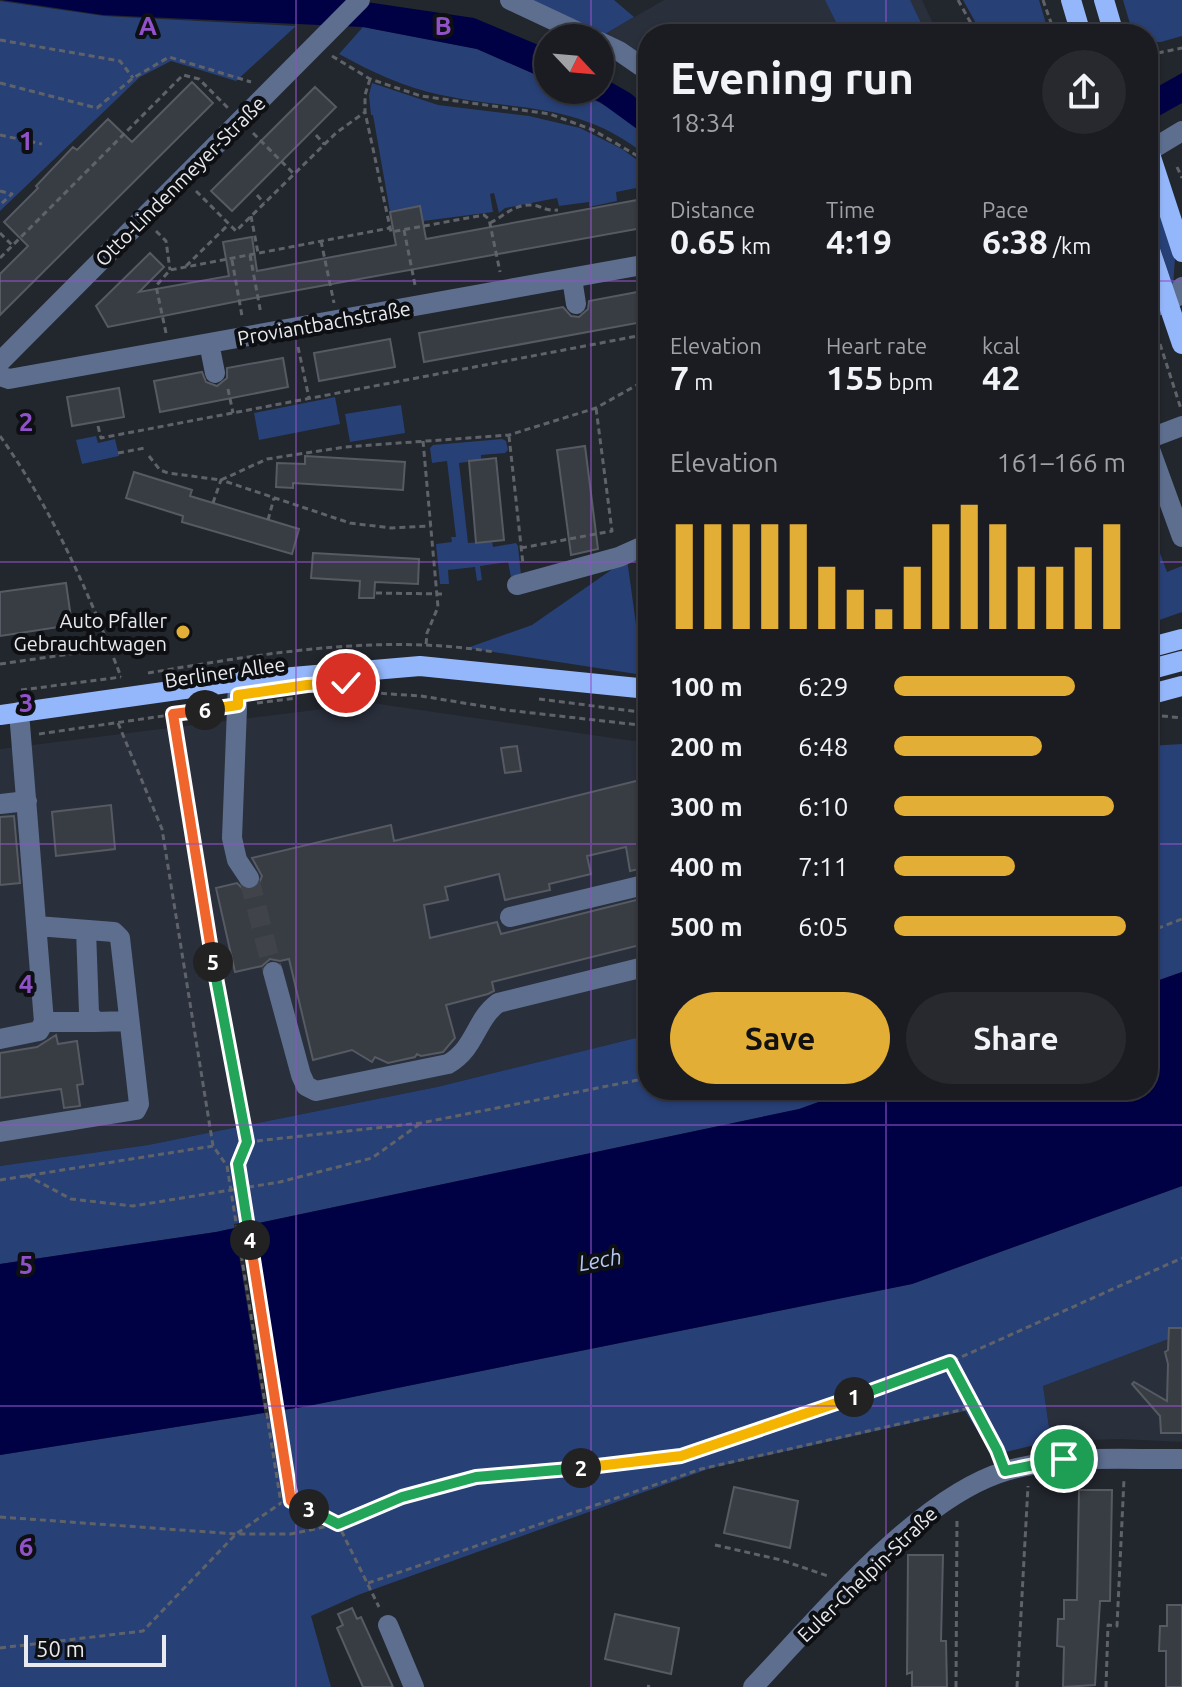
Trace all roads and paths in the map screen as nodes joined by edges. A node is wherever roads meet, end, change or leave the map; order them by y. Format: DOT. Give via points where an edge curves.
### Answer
graph roads {
  1 [pos="360,0"];
  2 [pos="510,0"];
  3 [pos="958,0"];
  4 [pos="1043,0"];
  5 [pos="1071,0"];
  6 [pos="1104,0"];
  7 [pos="561,24"];
  8 [pos="971,24"];
  9 [pos="1051,24"];
  10 [pos="1078,24"];
  11 [pos="1111,24"];
  12 [pos="0,40"];
  13 [pos="313,46"];
  14 [pos="1182,48"];
  15 [pos="614,49"];
  16 [pos="1158,53"];
  17 [pos="638,64"];
  18 [pos="133,78"];
  19 [pos="370,79"];
  20 [pos="251,82"];
  21 [pos="0,83"];
  22 [pos="365,112"];
  23 [pos="239,120"];
  24 [pos="1182,131"];
  25 [pos="0,135"];
  26 [pos="316,135"];
  27 [pos="42,144"];
  28 [pos="324,144"];
  29 [pos="1158,144"];
  30 [pos="638,156"];
  31 [pos="294,174"];
  32 [pos="182,177"];
  33 [pos="1158,179"];
  34 [pos="0,191"];
  35 [pos="257,195"];
  36 [pos="264,203"];
  37 [pos="0,205"];
  38 [pos="558,210"];
  39 [pos="251,216"];
  40 [pos="490,223"];
  41 [pos="229,224"];
  42 [pos="390,228"];
  43 [pos="404,230"];
  44 [pos="157,232"];
  45 [pos="0,233"];
  46 [pos="321,241"];
  47 [pos="12,245"];
  48 [pos="1182,252"];
  49 [pos="258,253"];
  50 [pos="250,255"];
  51 [pos="0,258"];
  52 [pos="231,259"];
  53 [pos="638,266"];
  54 [pos="185,268"];
  55 [pos="170,270"];
  56 [pos="500,272"];
  57 [pos="572,278"];
  58 [pos="416,287"];
  59 [pos="1162,302"];
  60 [pos="334,303"];
  61 [pos="576,304"];
  62 [pos="261,316"];
  63 [pos="242,319"];
  64 [pos="294,328"];
  65 [pos="166,334"];
  66 [pos="638,336"];
  67 [pos="209,343"];
  68 [pos="1182,344"];
  69 [pos="0,362"];
  70 [pos="215,373"];
  71 [pos="0,376"];
  72 [pos="638,387"];
  73 [pos="309,398"];
  74 [pos="596,408"];
  75 [pos="1182,411"];
  76 [pos="98,426"];
  77 [pos="1182,426"];
  78 [pos="509,435"];
  79 [pos="0,436"];
  80 [pos="1158,437"];
  81 [pos="423,441"];
  82 [pos="145,448"];
  83 [pos="118,453"];
  84 [pos="149,456"];
  85 [pos="1158,469"];
  86 [pos="221,480"];
  87 [pos="274,498"];
  88 [pos="213,503"];
  89 [pos="268,520"];
  90 [pos="431,526"];
  91 [pos="1182,537"];
  92 [pos="638,543"];
  93 [pos="521,548"];
  94 [pos="522,584"];
  95 [pos="376,593"];
  96 [pos="439,594"];
  97 [pos="1182,639"];
  98 [pos="426,645"];
  99 [pos="1158,645"];
  100 [pos="91,651"];
  101 [pos="1182,661"];
  102 [pos="0,664"];
  103 [pos="1158,667"];
  104 [pos="121,677"];
  105 [pos="238,682"];
  106 [pos="1182,686"];
  107 [pos="638,688"];
  108 [pos="1158,692"];
  109 [pos="353,693"];
  110 [pos="296,698"];
  111 [pos="540,700"];
  112 [pos="238,705"];
  113 [pos="638,712"];
  114 [pos="9,714"];
  115 [pos="173,714"];
  116 [pos="1158,715"];
  117 [pos="1182,718"];
  118 [pos="118,723"];
  119 [pos="638,725"];
  120 [pos="21,737"];
  121 [pos="27,801"];
  122 [pos="0,804"];
  123 [pos="249,878"];
  124 [pos="638,886"];
  125 [pos="510,917"];
  126 [pos="1182,919"];
  127 [pos="37,926"];
  128 [pos="1158,928"];
  129 [pos="86,930"];
  130 [pos="638,968"];
  131 [pos="273,972"];
  132 [pos="129,1021"];
  133 [pos="44,1022"];
  134 [pos="95,1022"];
  135 [pos="0,1039"];
  136 [pos="638,1080"];
  137 [pos="421,1123"];
  138 [pos="0,1132"];
  139 [pos="247,1142"];
  140 [pos="213,1146"];
  141 [pos="26,1175"];
  142 [pos="0,1180"];
  143 [pos="1182,1258"];
  144 [pos="950,1362"];
  145 [pos="974,1407"];
  146 [pos="1182,1459"];
  147 [pos="1125,1460"];
  148 [pos="1029,1466"];
  149 [pos="1005,1471"];
  150 [pos="957,1492"];
  151 [pos="0,1517"];
  152 [pos="338,1524"];
  153 [pos="236,1534"];
  154 [pos="715,1545"];
  155 [pos="368,1583"];
  156 [pos="851,1584"];
  157 [pos="388,1625"];
  158 [pos="0,1648"];
  159 [pos="414,1687"];
  160 [pos="753,1687"];
  161 [pos="956,1687"];
  162 [pos="1017,1687"];
  163 [pos="1106,1687"];
  1 -- 13 [label="street, Otto-Lindenmeyer-Straße"];
  2 -- 7 [label="street"];
  3 -- 8 [label="path"];
  4 -- 9 [label="path"];
  5 -- 10 [label="main road"];
  6 -- 11 [label="main road"];
  12 -- 18 [label="path" via="120,61"];
  13 -- 19 [label="path"];
  13 -- 23 [label="street, Otto-Lindenmeyer-Straße"];
  14 -- 16 [label="path"];
  15 -- 17 [label="street"];
  18 -- 20 [label="path" via="169,57"];
  18 -- 21 [label="path" via="97,108"];
  19 -- 22 [label="path"];
  19 -- 30 [label="path" via="421,96 550,114 593,130"];
  22 -- 28 [label="path"];
  22 -- 42 [label="path"];
  23 -- 31 [label="path"];
  23 -- 32 [label="street, Otto-Lindenmeyer-Straße"];
  23 -- 47 [label="path" via="199,79 183,75"];
  24 -- 29 [label="street"];
  25 -- 27 [label="path"];
  26 -- 28 [label="path"];
  28 -- 31 [label="path"];
  31 -- 36 [label="path"];
  32 -- 41 [label="path"];
  32 -- 69 [label="street, Otto-Lindenmeyer-Straße"];
  33 -- 48 [label="main road"];
  34 -- 37 [label="path" via="12,194"];
  35 -- 36 [label="path"];
  36 -- 39 [label="path"];
  38 -- 40 [label="path" via="512,208"];
  39 -- 41 [label="path" via="236,231"];
  39 -- 49 [label="path"];
  40 -- 43 [label="path" via="484,215"];
  40 -- 56 [label="path"];
  41 -- 54 [label="path"];
  42 -- 43 [label="path"];
  42 -- 46 [label="path"];
  43 -- 58 [label="path"];
  44 -- 55 [label="path" via="166,241"];
  45 -- 47 [label="path"];
  46 -- 49 [label="path"];
  46 -- 60 [label="path"];
  47 -- 51 [label="path"];
  49 -- 50 [label="path"];
  50 -- 52 [label="path"];
  50 -- 62 [label="path"];
  52 -- 54 [label="path"];
  52 -- 63 [label="path"];
  53 -- 57 [label="street, Proviantbachstraße"];
  54 -- 55 [label="path"];
  55 -- 65 [label="path" via="156,286"];
  57 -- 61 [label="street"];
  57 -- 64 [label="street, Proviantbachstraße"];
  59 -- 68 [label="main road"];
  59 -- 75 [label="path" via="1165,365"];
  64 -- 67 [label="street, Proviantbachstraße"];
  64 -- 73 [label="path"];
  66 -- 73 [label="path"];
  67 -- 70 [label="street"];
  67 -- 71 [label="street, Proviantbachstraße" via="9,379"];
  72 -- 74 [label="path"];
  73 -- 76 [label="path" via="101,438"];
  74 -- 78 [label="path"];
  74 -- 93 [label="path" via="612,531"];
  77 -- 80 [label="street"];
  78 -- 81 [label="path"];
  78 -- 93 [label="path"];
  79 -- 104 [label="path" via="77,569"];
  81 -- 86 [label="path" via="267,459"];
  81 -- 90 [label="path"];
  82 -- 83 [label="path"];
  84 -- 86 [label="path" via="168,473"];
  85 -- 91 [label="street"];
  86 -- 87 [label="path"];
  86 -- 88 [label="path"];
  87 -- 89 [label="path"];
  87 -- 90 [label="path" via="367,527"];
  90 -- 96 [label="path"];
  92 -- 94 [label="street" via="619,557"];
  93 -- 94 [label="path"];
  95 -- 96 [label="path"];
  96 -- 98 [label="path"];
  97 -- 99 [label="main road"];
  100 -- 102 [label="path"];
  101 -- 103 [label="main road"];
  105 -- 107 [label="main road, Berliner Allee" via="420,666"];
  105 -- 112 [label="street"];
  105 -- 114 [label="main road, Berliner Allee"];
  106 -- 108 [label="main road"];
  109 -- 119 [label="path" via="421,696"];
  110 -- 112 [label="path"];
  111 -- 113 [label="path"];
  112 -- 115 [label="path"];
  112 -- 123 [label="street" via="232,838 237,860"];
  114 -- 120 [label="street"];
  115 -- 118 [label="path"];
  115 -- 139 [label="path"];
  116 -- 117 [label="path"];
  118 -- 120 [label="path"];
  118 -- 140 [label="path" via="162,829"];
  120 -- 121 [label="street"];
  121 -- 122 [label="street"];
  121 -- 127 [label="street"];
  124 -- 125 [label="street"];
  126 -- 128 [label="path"];
  127 -- 129 [label="street"];
  127 -- 133 [label="street"];
  129 -- 132 [label="street" via="114,932 120,938"];
  129 -- 134 [label="street" via="89,1013"];
  130 -- 131 [label="street" via="498,1003 488,1010 465,1052 448,1064 316,1091 301,1075"];
  132 -- 134 [label="street"];
  132 -- 138 [label="street" via="136,1110"];
  133 -- 134 [label="street"];
  133 -- 135 [label="street" via="39,1031"];
  136 -- 137 [label="path"];
  137 -- 139 [label="path"];
  137 -- 141 [label="path" via="372,1158 280,1182 133,1206 71,1199"];
  139 -- 152 [label="path, bridge" via="238,1164 291,1501"];
  140 -- 141 [label="path"];
  140 -- 153 [label="path, bridge" via="227,1166 281,1503"];
  141 -- 142 [label="path"];
  143 -- 144 [label="path"];
  144 -- 145 [label="path"];
  144 -- 152 [label="path" via="681,1456 476,1477 402,1497"];
  145 -- 149 [label="path"];
  145 -- 155 [label="path" via="701,1469"];
  146 -- 147 [label="street, Euler-Chelpin-Straße"];
  147 -- 148 [label="street, Euler-Chelpin-Straße" via="1064,1459"];
  147 -- 163 [label="path" via="1117,1626 1108,1625"];
  148 -- 149 [label="street, Euler-Chelpin-Straße"];
  148 -- 162 [label="path"];
  149 -- 150 [label="street, Euler-Chelpin-Straße"];
  150 -- 156 [label="street, Euler-Chelpin-Straße"];
  150 -- 161 [label="path"];
  151 -- 153 [label="path"];
  152 -- 153 [label="path" via="291,1534"];
  152 -- 155 [label="path"];
  153 -- 158 [label="path" via="143,1631"];
  154 -- 156 [label="path"];
  155 -- 157 [label="path"];
  156 -- 160 [label="street, Euler-Chelpin-Straße"];
  157 -- 159 [label="street"];
}
